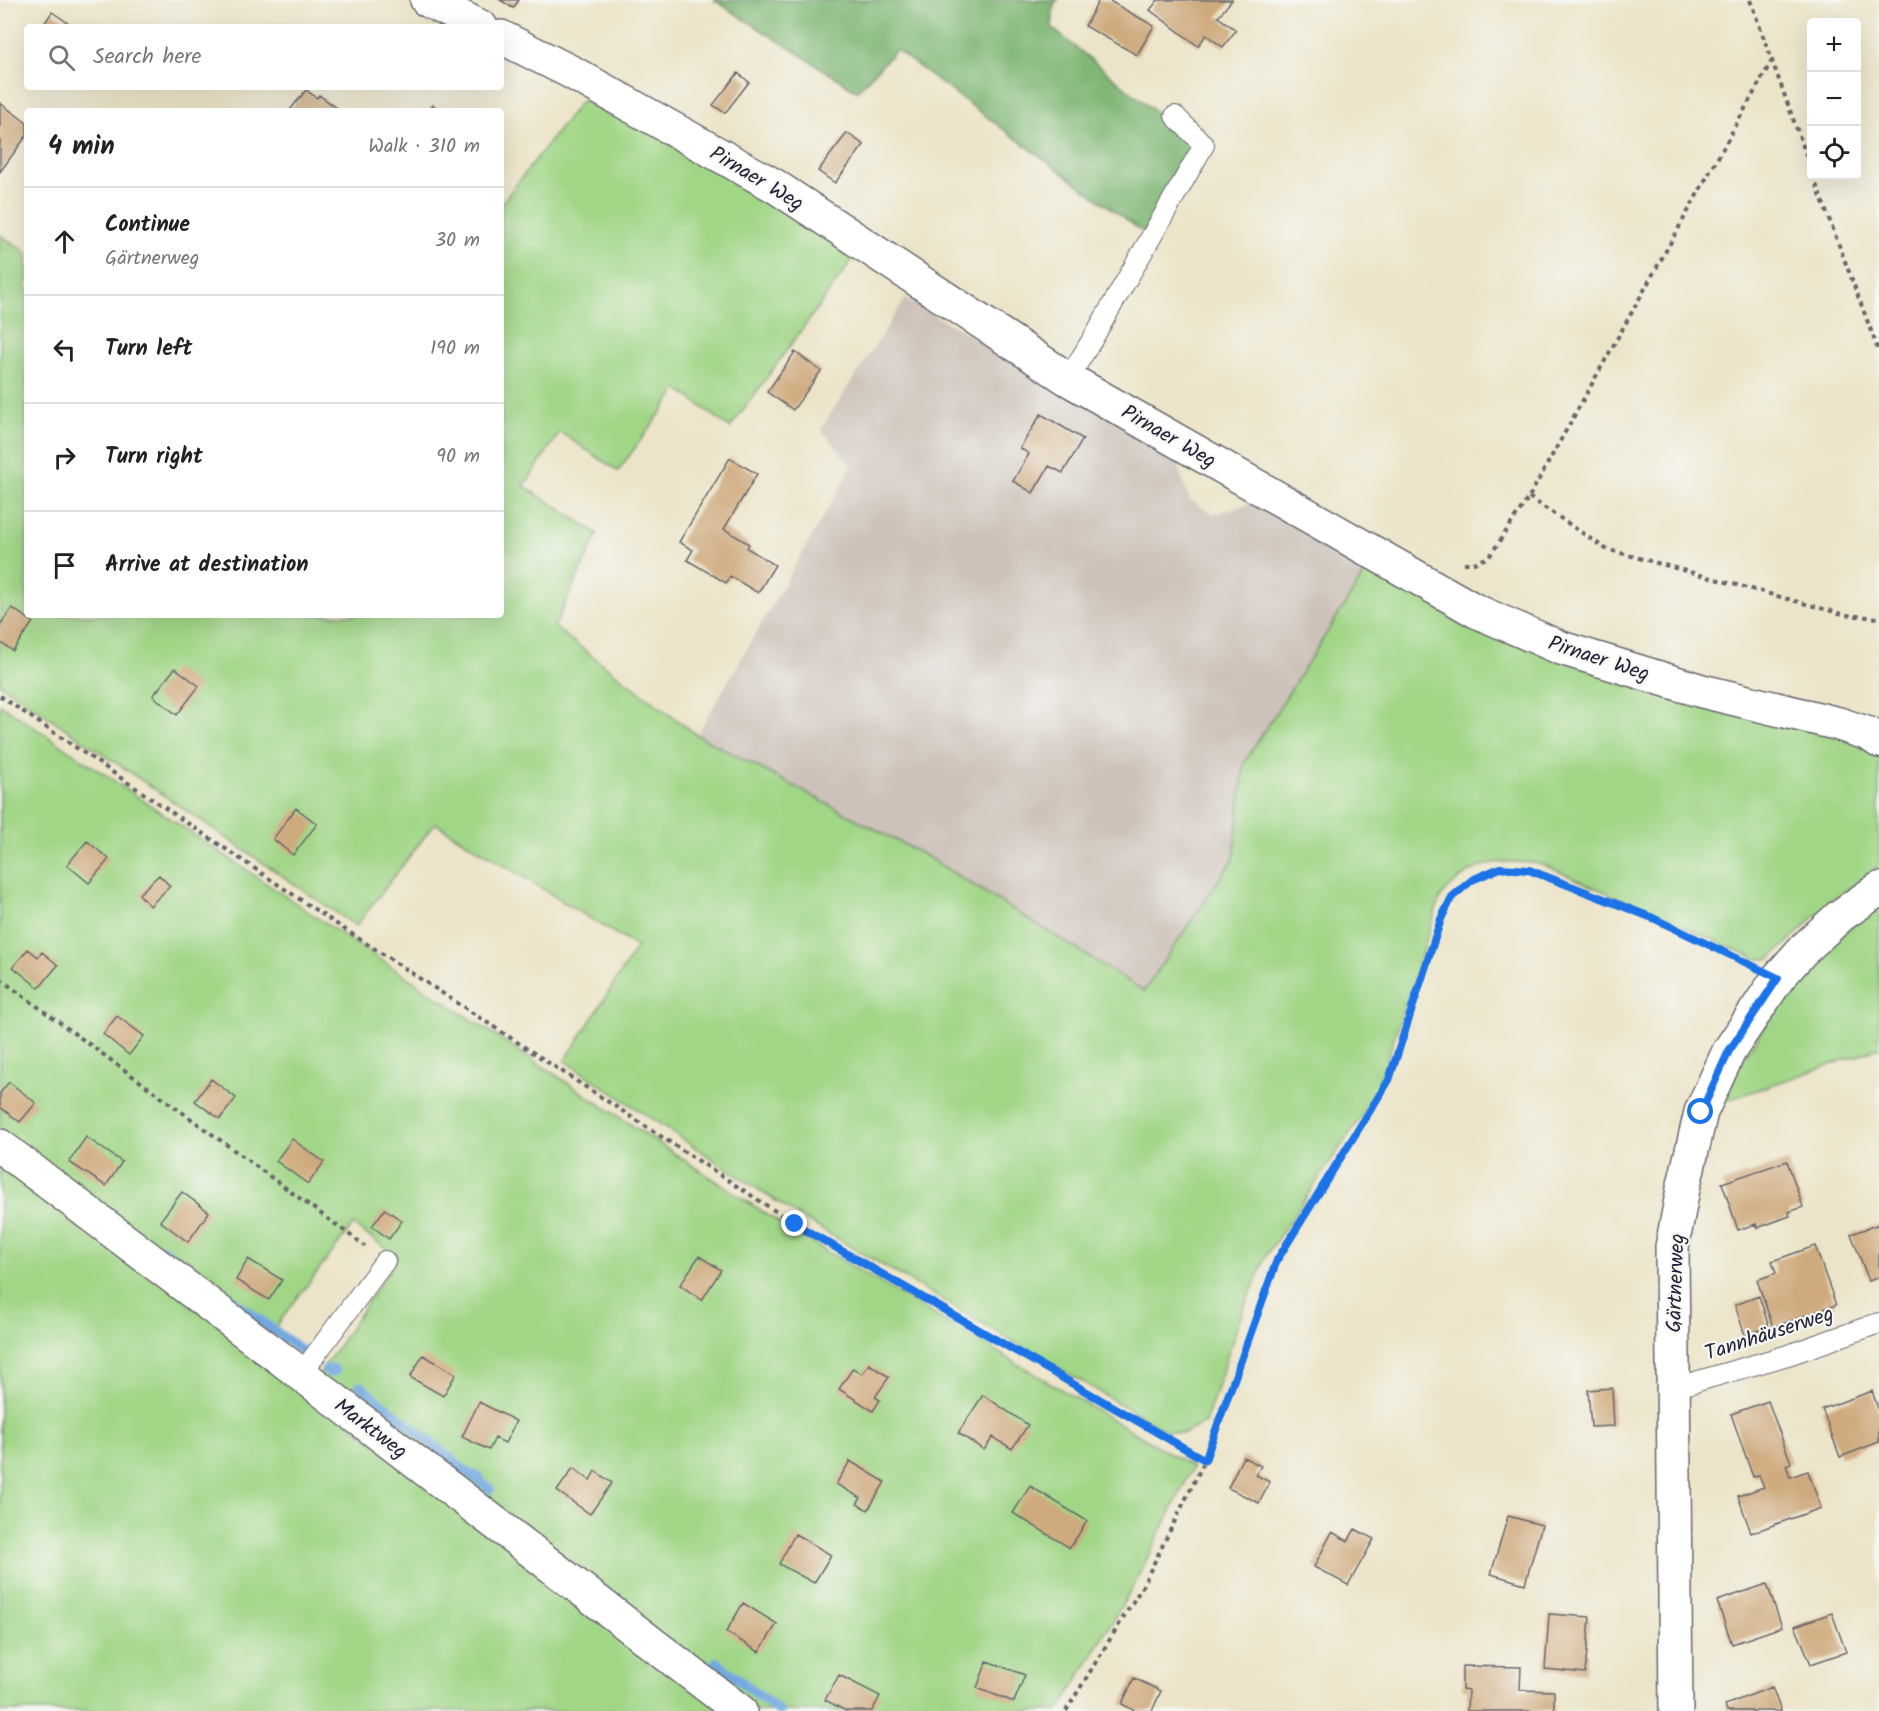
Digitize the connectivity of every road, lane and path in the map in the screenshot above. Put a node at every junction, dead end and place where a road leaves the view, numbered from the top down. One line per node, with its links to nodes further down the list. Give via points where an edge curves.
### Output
1 (427, 0): 3 (street)
2 (1750, 0): 5 (path)
3 (475, 24)
4 (504, 38): 10 (street, Pirnaer Weg, via 775,186)
5 (1771, 62): 7 (path); 11 (path)
6 (1175, 116): 10 (lane, via 1204,146)
7 (1807, 159)
8 (1815, 180): 9 (path)
9 (1879, 352)
10 (1068, 379): 15 (street, Pirnaer Weg, via 1476,611 1561,648 1702,691 1839,724)
11 (1528, 497): 12 (path, via 1489,557 1474,563); 13 (path, via 1606,549 1846,615)
12 (1457, 563)
13 (1879, 618)
14 (0, 696): 24 (path, via 330,919 795,1224)
15 (1879, 741)
16 (1879, 889): 17 (street, Gärtnerweg, via 1840,916)
17 (1778, 978): 23 (street, Gärtnerweg, via 1729,1051 1701,1112 1672,1247); 24 (path, via 1653,918 1529,870 1500,868 1472,880 1452,897 1441,919 1389,1080 1277,1260)
18 (0, 979): 20 (path)
19 (0, 1146): 22 (street, Marktweg)
20 (385, 1261): 22 (lane)
21 (1879, 1323): 23 (lane, Tannhäuserweg)
22 (302, 1374): 25 (street, Marktweg)
23 (1674, 1388): 27 (street, Gärtnerweg)
24 (1205, 1460): 26 (path, via 1142,1587)
25 (740, 1711)
26 (1066, 1711)
27 (1676, 1711)

